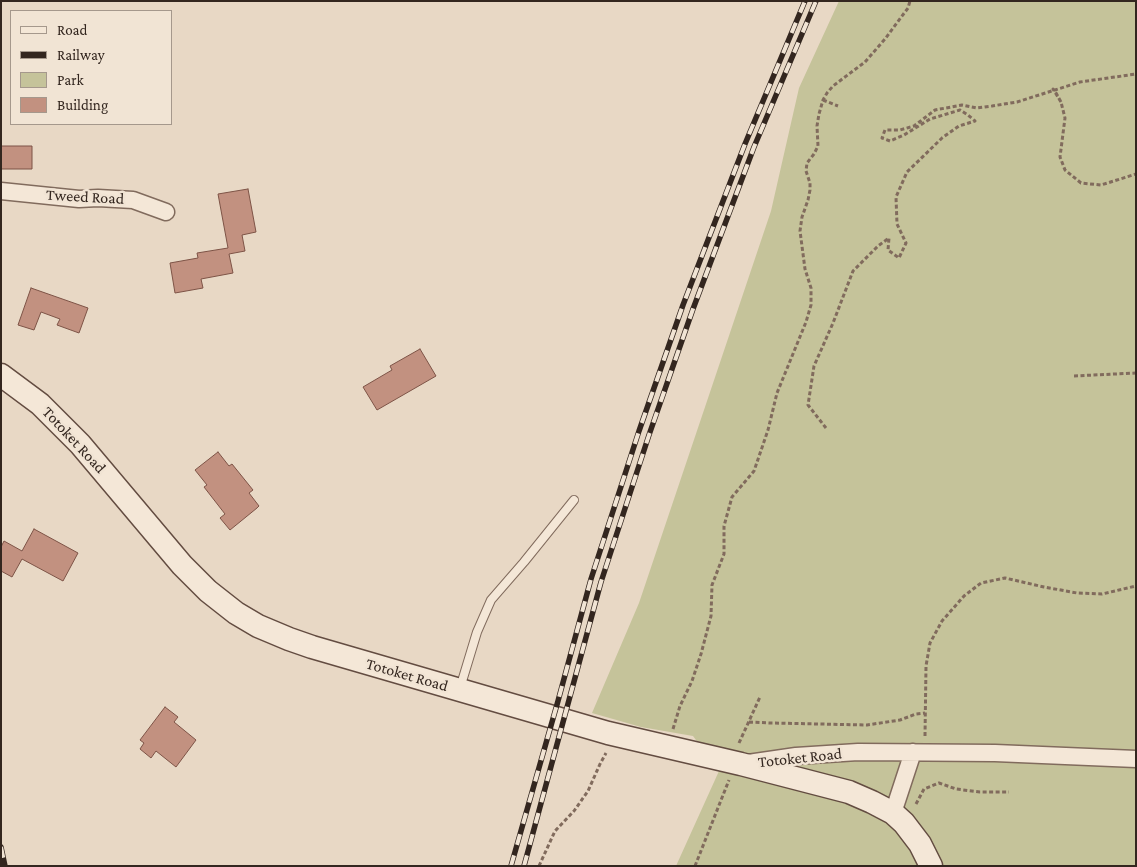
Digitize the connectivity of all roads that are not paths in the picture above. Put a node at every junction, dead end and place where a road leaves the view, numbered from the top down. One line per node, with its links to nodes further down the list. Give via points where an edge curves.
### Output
1 (1, 191): 2 (street, Tweed Road, via 79,200 133,200)
2 (166, 212)
3 (1, 375): 5 (main road, Totoket Road, via 40,404 80,444 182,565 236,613 289,639)
4 (574, 500): 5 (lane, via 491,600)
5 (459, 690): 8 (main road, Totoket Road, via 617,735)
6 (919, 747): 7 (street, Totoket Road); 8 (street, Totoket Road, via 796,756); 9 (street)
7 (1136, 759)
8 (741, 764): 9 (main road, via 849,792)
9 (900, 820): 10 (main road, via 920,844)
10 (931, 866)

